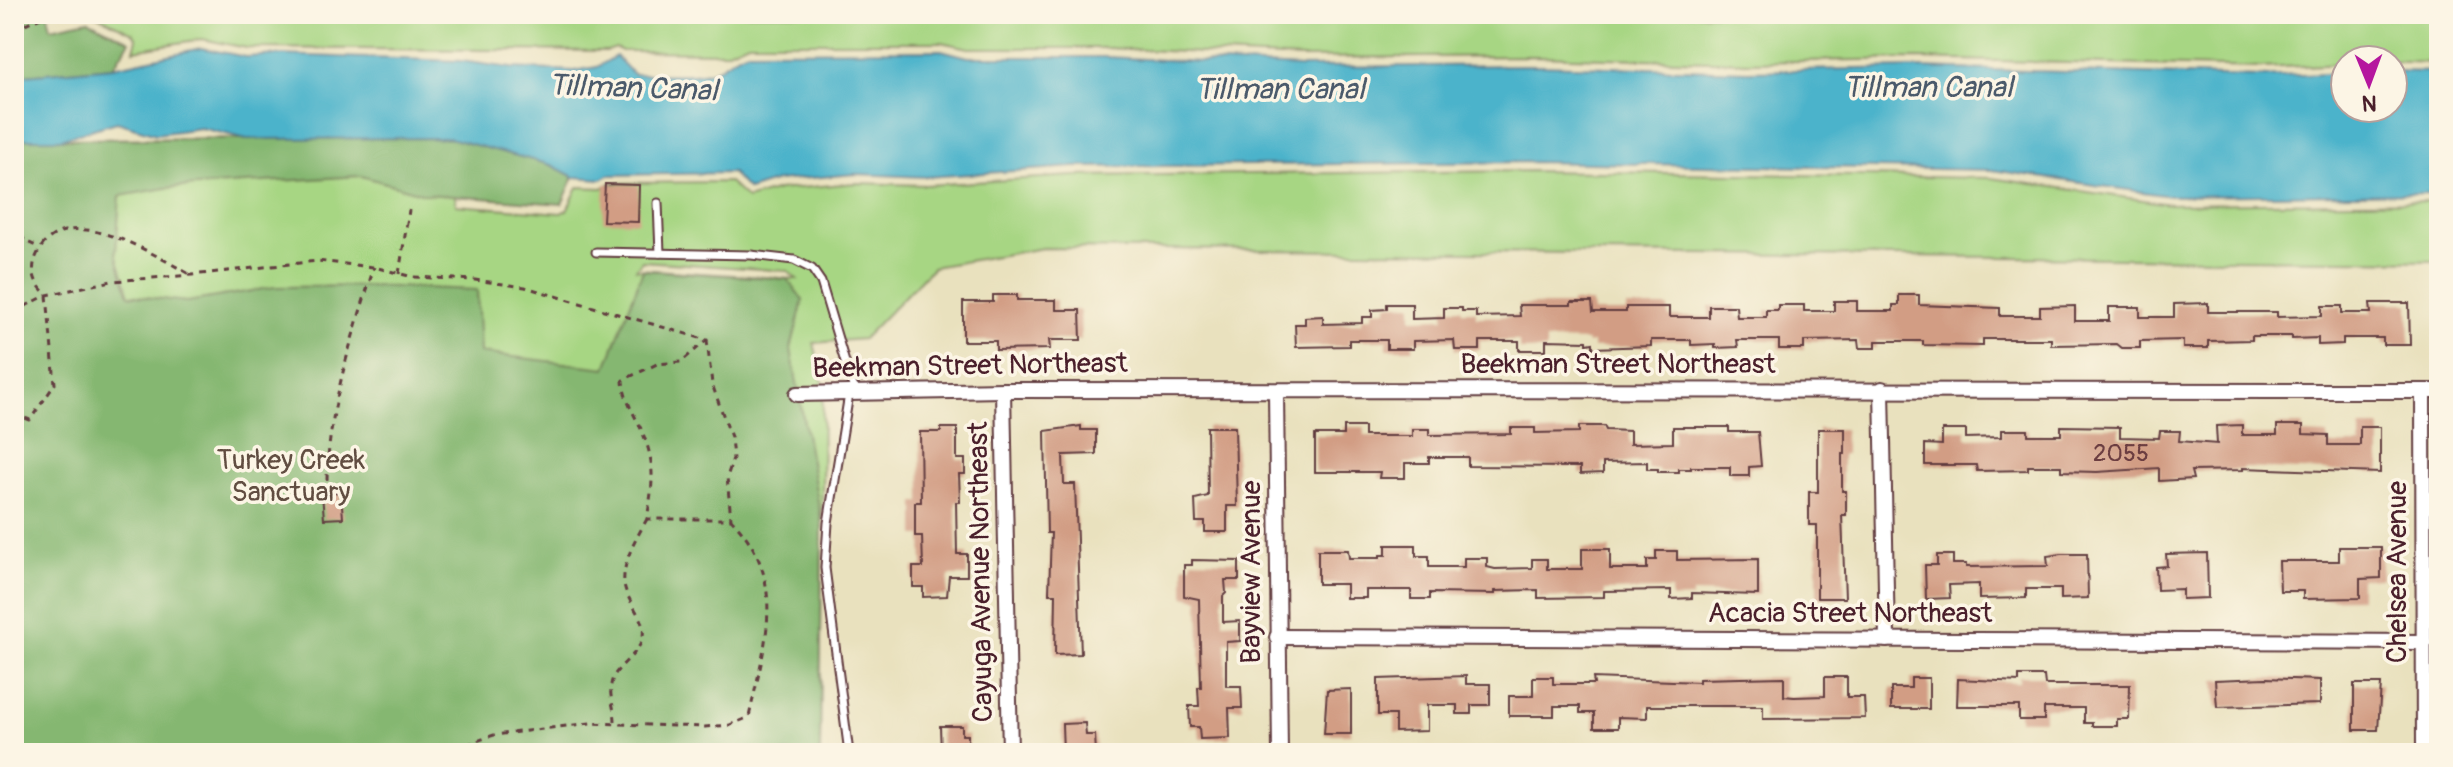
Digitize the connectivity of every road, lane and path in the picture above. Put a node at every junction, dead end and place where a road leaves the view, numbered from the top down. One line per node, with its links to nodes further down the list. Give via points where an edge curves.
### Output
1 (47, 14): 2 (path)
2 (14, 29)
3 (658, 203): 8 (lane)
4 (409, 210): 10 (path)
5 (14, 225): 6 (path, via 25,241)
6 (40, 248): 11 (path, via 57,231 78,228 108,234); 12 (path, via 32,267 38,287)
7 (596, 252): 8 (lane)
8 (660, 253): 21 (lane, via 751,255 794,260 812,269 821,282)
9 (374, 267): 10 (path); 11 (path, via 317,261); 23 (path, via 348,350)
10 (399, 274): 14 (path, via 525,287)
11 (192, 275): 12 (path, via 112,281)
12 (47, 295): 13 (path); 22 (path, via 55,384 30,420)
13 (14, 312)
14 (707, 340): 24 (path, via 681,362 657,364 623,380 623,395 645,438 654,477); 25 (path, via 712,384 731,437)
15 (1882, 389): 17 (street, Beekman Street Northeast); 19 (street, Beekman Street Northeast); 27 (street)
16 (1003, 390): 17 (street, Beekman Street Northeast); 21 (street, Beekman Street Northeast); 32 (street, Cayuga Avenue Northeast)
17 (1276, 391): 26 (street, Bayview Avenue)
18 (2439, 391): 19 (street, Beekman Street Northeast)
19 (2423, 392): 28 (street, Chelsea Avenue)
20 (797, 394): 21 (street, Beekman Street Northeast)
21 (853, 394): 31 (lane, via 828,523 825,568)
22 (14, 414)
23 (327, 480)
24 (647, 519): 25 (path); 29 (path, via 624,580 642,622 643,638 613,676)
25 (731, 519): 29 (path, via 755,551 767,592 768,634 749,717 705,727)
26 (1277, 637): 27 (street, Acacia Street Northeast); 33 (street, Bayview Avenue)
27 (1887, 640): 28 (street, Acacia Street Northeast)
28 (2424, 642): 34 (street, Chelsea Avenue)
29 (616, 723): 30 (path, via 494,735)
30 (443, 753)
31 (849, 753)
32 (1010, 753)
33 (1280, 753)
34 (2424, 753)

